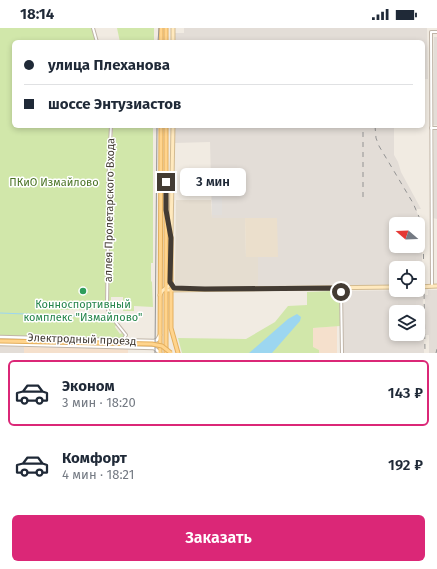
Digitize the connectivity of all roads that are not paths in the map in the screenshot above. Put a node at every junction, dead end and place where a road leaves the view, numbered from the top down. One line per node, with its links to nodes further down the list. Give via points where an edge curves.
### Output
1 (93, 28): 6 (street)
2 (161, 28): 7 (main road)
3 (166, 28): 8 (main road)
4 (173, 28): 9 (main road)
5 (437, 32): 14 (street, via 431,32)
6 (96, 40)
7 (161, 40)
8 (166, 40)
9 (173, 40)
10 (111, 128): 33 (street, аллея Пролетарского Входа, via 107,307 110,315 126,335)
11 (161, 128): 27 (main road)
12 (166, 128): 16 (main road)
13 (173, 128): 17 (main road)
14 (431, 128): 15 (street); 20 (street)
15 (437, 128)
16 (166, 210): 17 (main road); 26 (main road)
17 (171, 238): 18 (main road)
18 (170, 283): 24 (main road); 25 (main road); 26 (main road)
19 (425, 286): 20 (main road)
20 (432, 286): 21 (main road)
21 (437, 286)
22 (389, 287): 23 (main road)
23 (341, 288): 25 (main road); 41 (street)
24 (170, 289): 25 (main road); 26 (main road); 28 (main road)
25 (176, 289): 28 (main road)
26 (166, 290): 27 (main road); 37 (main road)
27 (160, 295): 29 (main road)
28 (170, 298): 40 (main road, via 171,328)
29 (160, 334): 33 (street, Электродный проезд, via 154,341); 38 (main road)
30 (0, 337): 31 (street, Электродный проезд)
31 (44, 338): 32 (street, Электродный проезд); 35 (street, via 48,340)
32 (85, 339): 33 (street, Электродный проезд); 36 (street, via 82,342)
33 (122, 340)
34 (0, 342): 35 (street, Электродный проезд); 39 (main road, bridge, via 157,344)
35 (45, 344): 36 (street, Электродный проезд)
36 (85, 346): 38 (street, Электродный проезд, via 154,348)
37 (166, 352)
38 (160, 353)
39 (171, 353)
40 (178, 353)
41 (342, 353)

